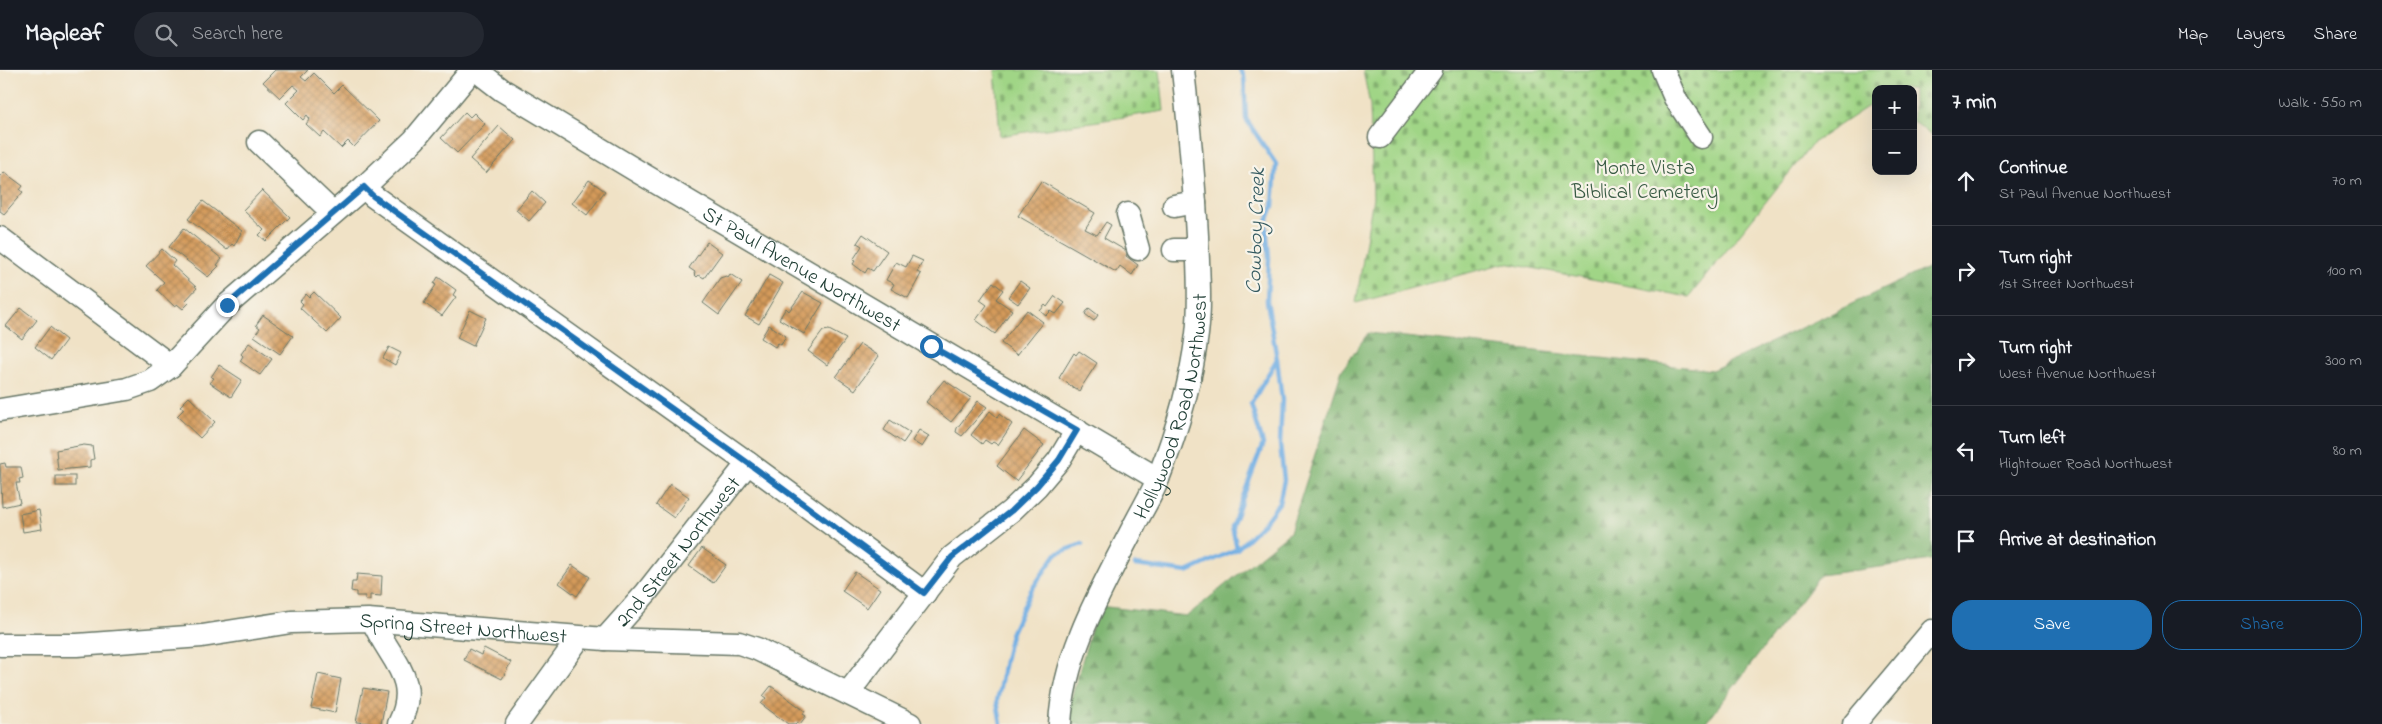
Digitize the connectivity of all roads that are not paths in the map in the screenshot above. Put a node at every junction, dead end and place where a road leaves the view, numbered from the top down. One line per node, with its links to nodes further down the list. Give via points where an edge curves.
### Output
1 (474, 70): 8 (street, via 414,140); 17 (street, St Paul Avenue Northwest, via 642,174)
2 (1183, 70): 14 (street, Hollywood Road Northwest, via 1184,204)
3 (1431, 70): 5 (street)
4 (1663, 70): 6 (street, via 1676,98)
5 (1380, 137)
6 (1702, 137)
7 (259, 142): 9 (street)
8 (364, 187): 9 (street); 18 (street)
9 (333, 214): 15 (street, via 227,305)
10 (1128, 214): 12 (street)
11 (0, 238): 15 (street)
12 (1138, 249)
13 (1174, 250): 14 (street)
14 (1197, 250): 19 (street, Hollywood Road Northwest, via 1200,295 1197,334 1175,434)
15 (171, 366): 16 (street, via 150,381 127,389)
16 (0, 410)
17 (1077, 430): 19 (street, St Paul Avenue Northwest); 20 (street, via 1059,460 1037,486 1011,511 952,557)
18 (748, 463): 20 (street); 24 (street, 2nd Street Northwest, via 646,593)
19 (1158, 479): 30 (street, Hollywood Road Northwest, via 1078,642 1067,680)
20 (924, 593): 26 (street)
21 (373, 620): 23 (street, Spring Street Northwest); 25 (street, Spring Street Northwest, via 291,622 202,636 77,645); 27 (street, via 379,635 396,658 408,691 405,710)
22 (1932, 630): 31 (street)
23 (579, 638): 24 (street, Spring Street Northwest); 28 (street)
24 (604, 640): 26 (street, Spring Street Northwest, via 739,643 757,648)
25 (0, 644)
26 (848, 693): 29 (street, Spring Street Northwest)
27 (398, 724)
28 (517, 724)
29 (910, 724)
30 (1060, 724)
31 (1854, 724)

